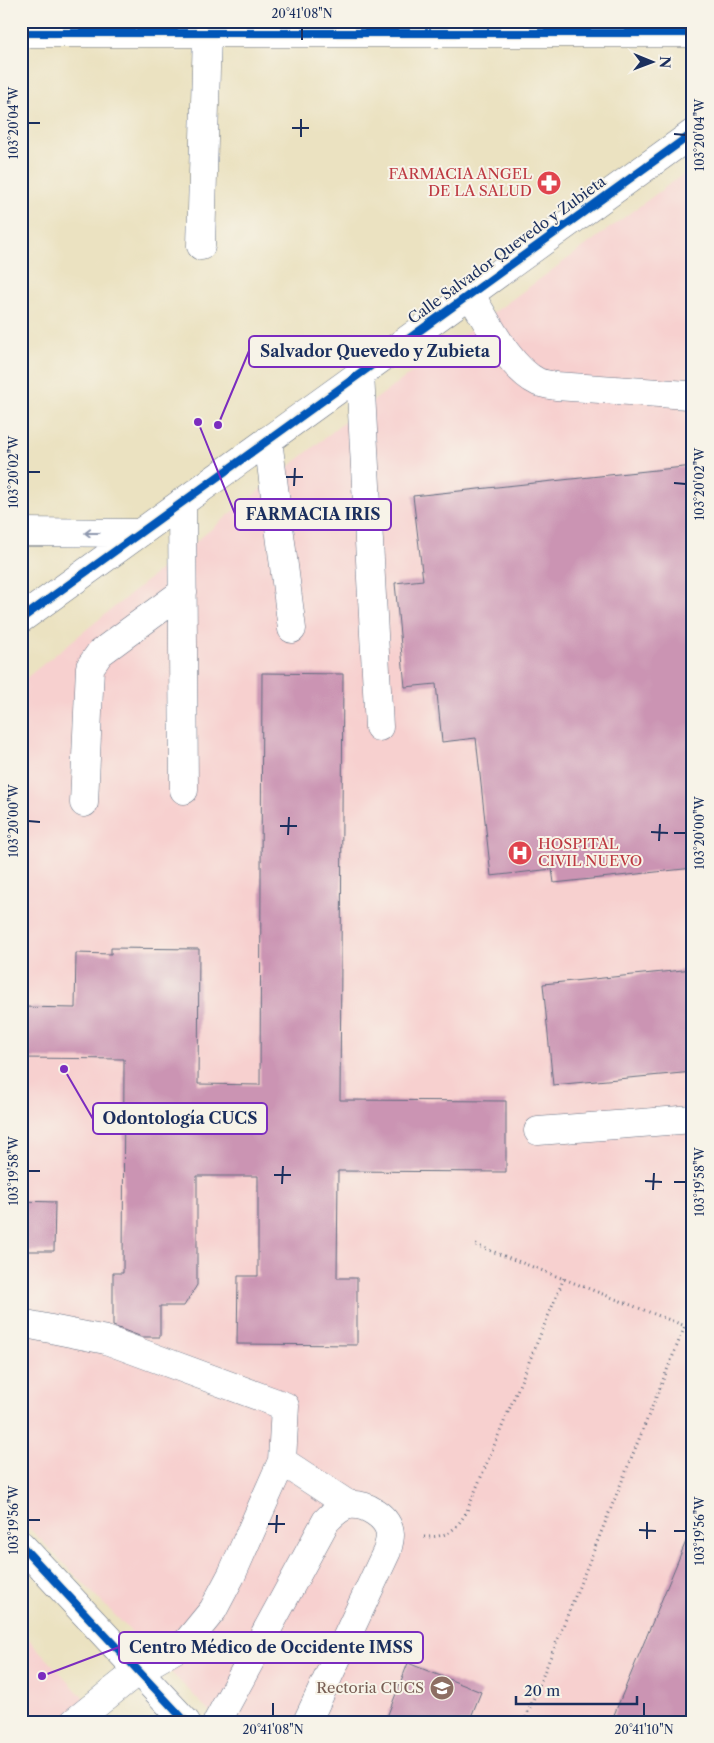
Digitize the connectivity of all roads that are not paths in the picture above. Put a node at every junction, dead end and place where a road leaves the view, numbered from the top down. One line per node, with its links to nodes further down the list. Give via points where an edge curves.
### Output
1 (21, 33): 2 (street)
2 (207, 33): 3 (street); 5 (street)
3 (693, 33)
4 (693, 133): 6 (street, Calle Salvador Quevedo y Zubieta)
5 (202, 246)
6 (470, 294): 7 (street, Calle Salvador Quevedo y Zubieta); 8 (street, via 511,360 538,382)
7 (360, 374): 9 (street, Calle Salvador Quevedo y Zubieta); 16 (street)
8 (688, 395)
9 (268, 440): 10 (street, Calle Salvador Quevedo y Zubieta); 15 (street)
10 (182, 502): 12 (street, Calle Salvador Quevedo y Zubieta); 13 (street)
11 (21, 532): 12 (street, one-way to 11)
12 (140, 532): 14 (street, Calle Salvador Quevedo y Zubieta)
13 (183, 592): 17 (street); 18 (street, via 100,652 90,667)
14 (21, 619)
15 (292, 629)
16 (379, 726)
17 (184, 790)
18 (84, 803)
19 (693, 1119): 20 (street)
20 (538, 1131)
21 (21, 1323): 22 (street, via 106,1340 285,1406)
22 (282, 1461): 23 (street); 25 (street, via 213,1610 186,1643)
23 (349, 1505): 28 (street, via 336,1510 326,1521); 29 (street, via 371,1510 384,1520 390,1535 387,1551)
24 (21, 1545): 25 (street)
25 (138, 1670): 26 (street); 27 (street)
26 (74, 1722)
27 (186, 1722)
28 (216, 1722)
29 (307, 1722)

